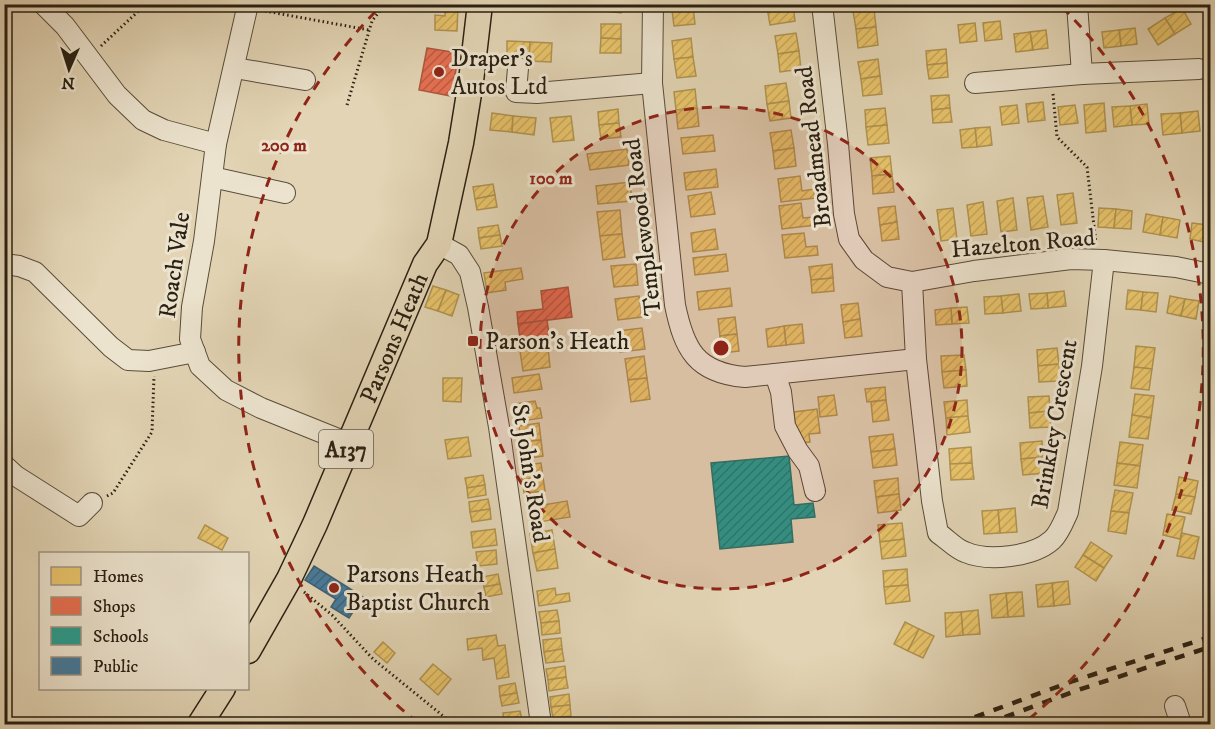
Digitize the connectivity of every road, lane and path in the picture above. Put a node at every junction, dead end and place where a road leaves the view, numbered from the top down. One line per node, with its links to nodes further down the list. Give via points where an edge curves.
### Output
1 (44, 4): 10 (street)
2 (146, 4): 10 (path)
3 (385, 4): 9 (path)
4 (480, 4): 23 (main road, Parsons Heath / A137, via 463,132)
5 (653, 4): 17 (street, Templewood Road)
6 (822, 4): 27 (street, Broadmead Road, via 849,239 864,260 886,278)
7 (1077, 4): 14 (street)
8 (248, 6): 9 (path); 11 (street, Roach Vale)
9 (369, 30): 19 (path)
10 (89, 57): 20 (street, via 117,95 143,120)
11 (235, 68): 16 (street); 20 (street, Roach Vale)
12 (518, 68): 17 (street, via 516,92)
13 (1199, 69): 14 (street)
14 (1082, 74): 15 (street)
15 (1052, 77): 18 (street); 24 (path, via 1057,137 1087,167)
16 (305, 80)
17 (652, 83): 31 (street, Templewood Road, via 680,328 689,349 705,366 723,375)
18 (975, 83)
19 (348, 105)
20 (216, 144): 21 (street, Roach Vale)
21 (212, 177): 22 (street); 28 (street, Roach Vale, via 192,307 190,339)
22 (285, 193)
23 (438, 244): 32 (main road, Parsons Heath / A137, via 425,264); 41 (street, St John's Road, via 459,255 470,272 478,307)
24 (1100, 260): 26 (street, Hazelton Road); 27 (street, Hazelton Road, via 1071,259); 29 (street, Brinkley Crescent, via 1092,366 1068,512 1052,540 1028,553 997,558 965,553 938,533)
25 (4, 264): 30 (street, via 35,272 128,360)
26 (1210, 274)
27 (912, 282): 29 (street, Brinkley Crescent)
28 (195, 352): 30 (street); 32 (street, Roach Vale, via 200,366 226,390)
29 (916, 358): 31 (street, Templewood Road)
30 (154, 360): 35 (path, via 152,432 113,493)
31 (775, 374): 34 (street, via 785,426 809,466)
32 (348, 443): 36 (main road, Parsons Heath / A137)
33 (4, 465): 35 (street, via 80,516)
34 (815, 491)
35 (92, 503)
36 (289, 579): 37 (main road, Parsons Heath / A137); 40 (path, via 332,615 373,660)
37 (249, 649)
38 (222, 690): 39 (main road)
39 (200, 724)
40 (453, 724)
41 (541, 724)

